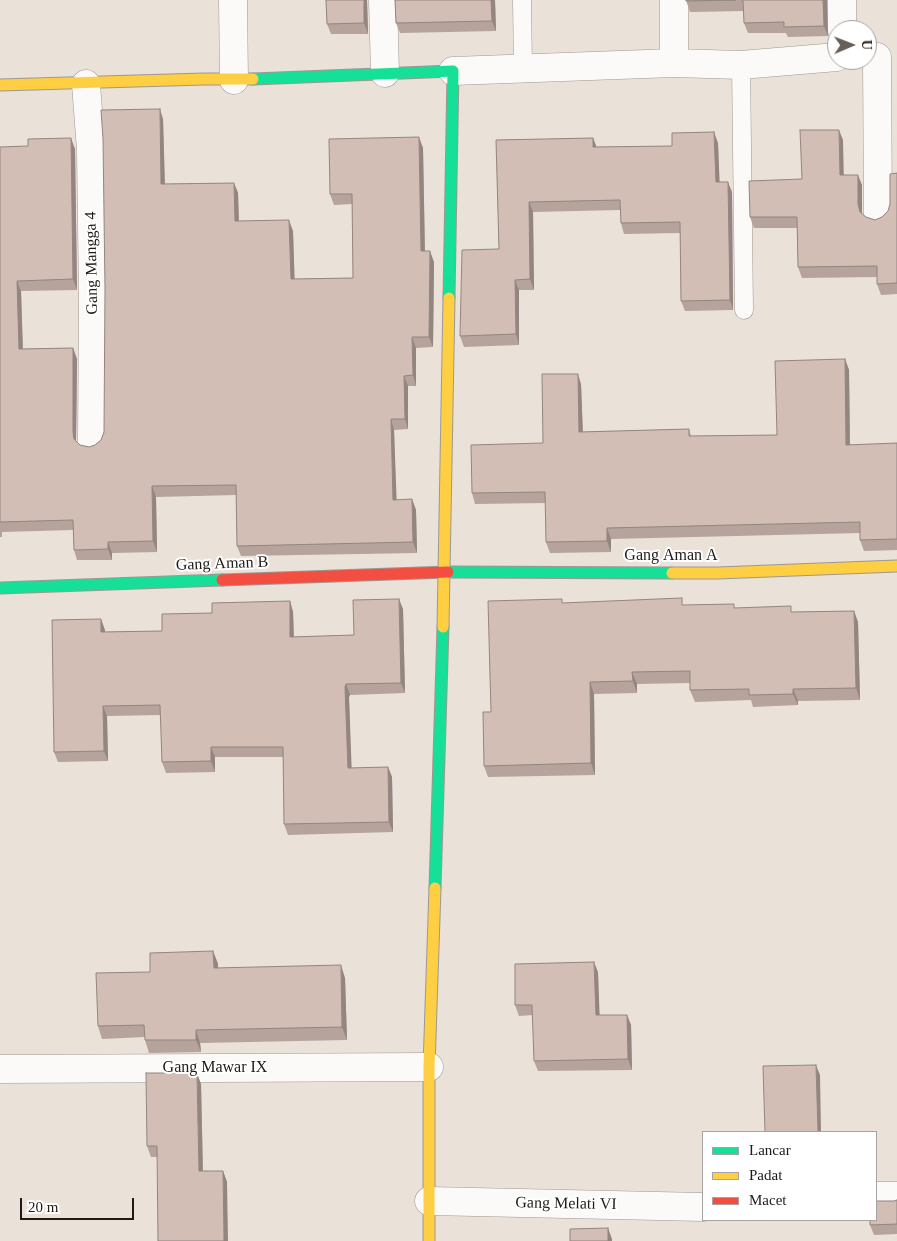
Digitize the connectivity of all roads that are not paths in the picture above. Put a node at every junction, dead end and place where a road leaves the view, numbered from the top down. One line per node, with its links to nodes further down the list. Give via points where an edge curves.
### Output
1 (233, 0): 14 (street)
2 (383, 0): 13 (street)
3 (522, 0): 11 (lane)
4 (674, 0): 9 (street)
5 (842, 0): 6 (street)
6 (842, 20)
7 (880, 57): 17 (street)
8 (827, 59): 10 (street)
9 (674, 63): 10 (street); 11 (street)
10 (741, 65): 18 (lane)
11 (524, 68): 12 (street)
12 (453, 71): 13 (street); 21 (street)
13 (385, 73): 14 (street)
14 (234, 80): 15 (street)
15 (86, 84): 16 (street); 19 (street, Gang Mangga 4, via 92,200)
16 (0, 85)
17 (878, 215)
18 (744, 310)
19 (92, 442)
20 (897, 566): 21 (street, Gang Aman A, via 718,573)
21 (445, 572): 22 (street, Gang Aman B); 23 (street)
22 (0, 588)
23 (429, 1067): 24 (street, Gang Mawar IX); 27 (street)
24 (0, 1069)
25 (877, 1196): 26 (street)
26 (897, 1196)
27 (429, 1202): 28 (street, Gang Melati VI); 29 (street)
28 (702, 1207)
29 (429, 1241)

